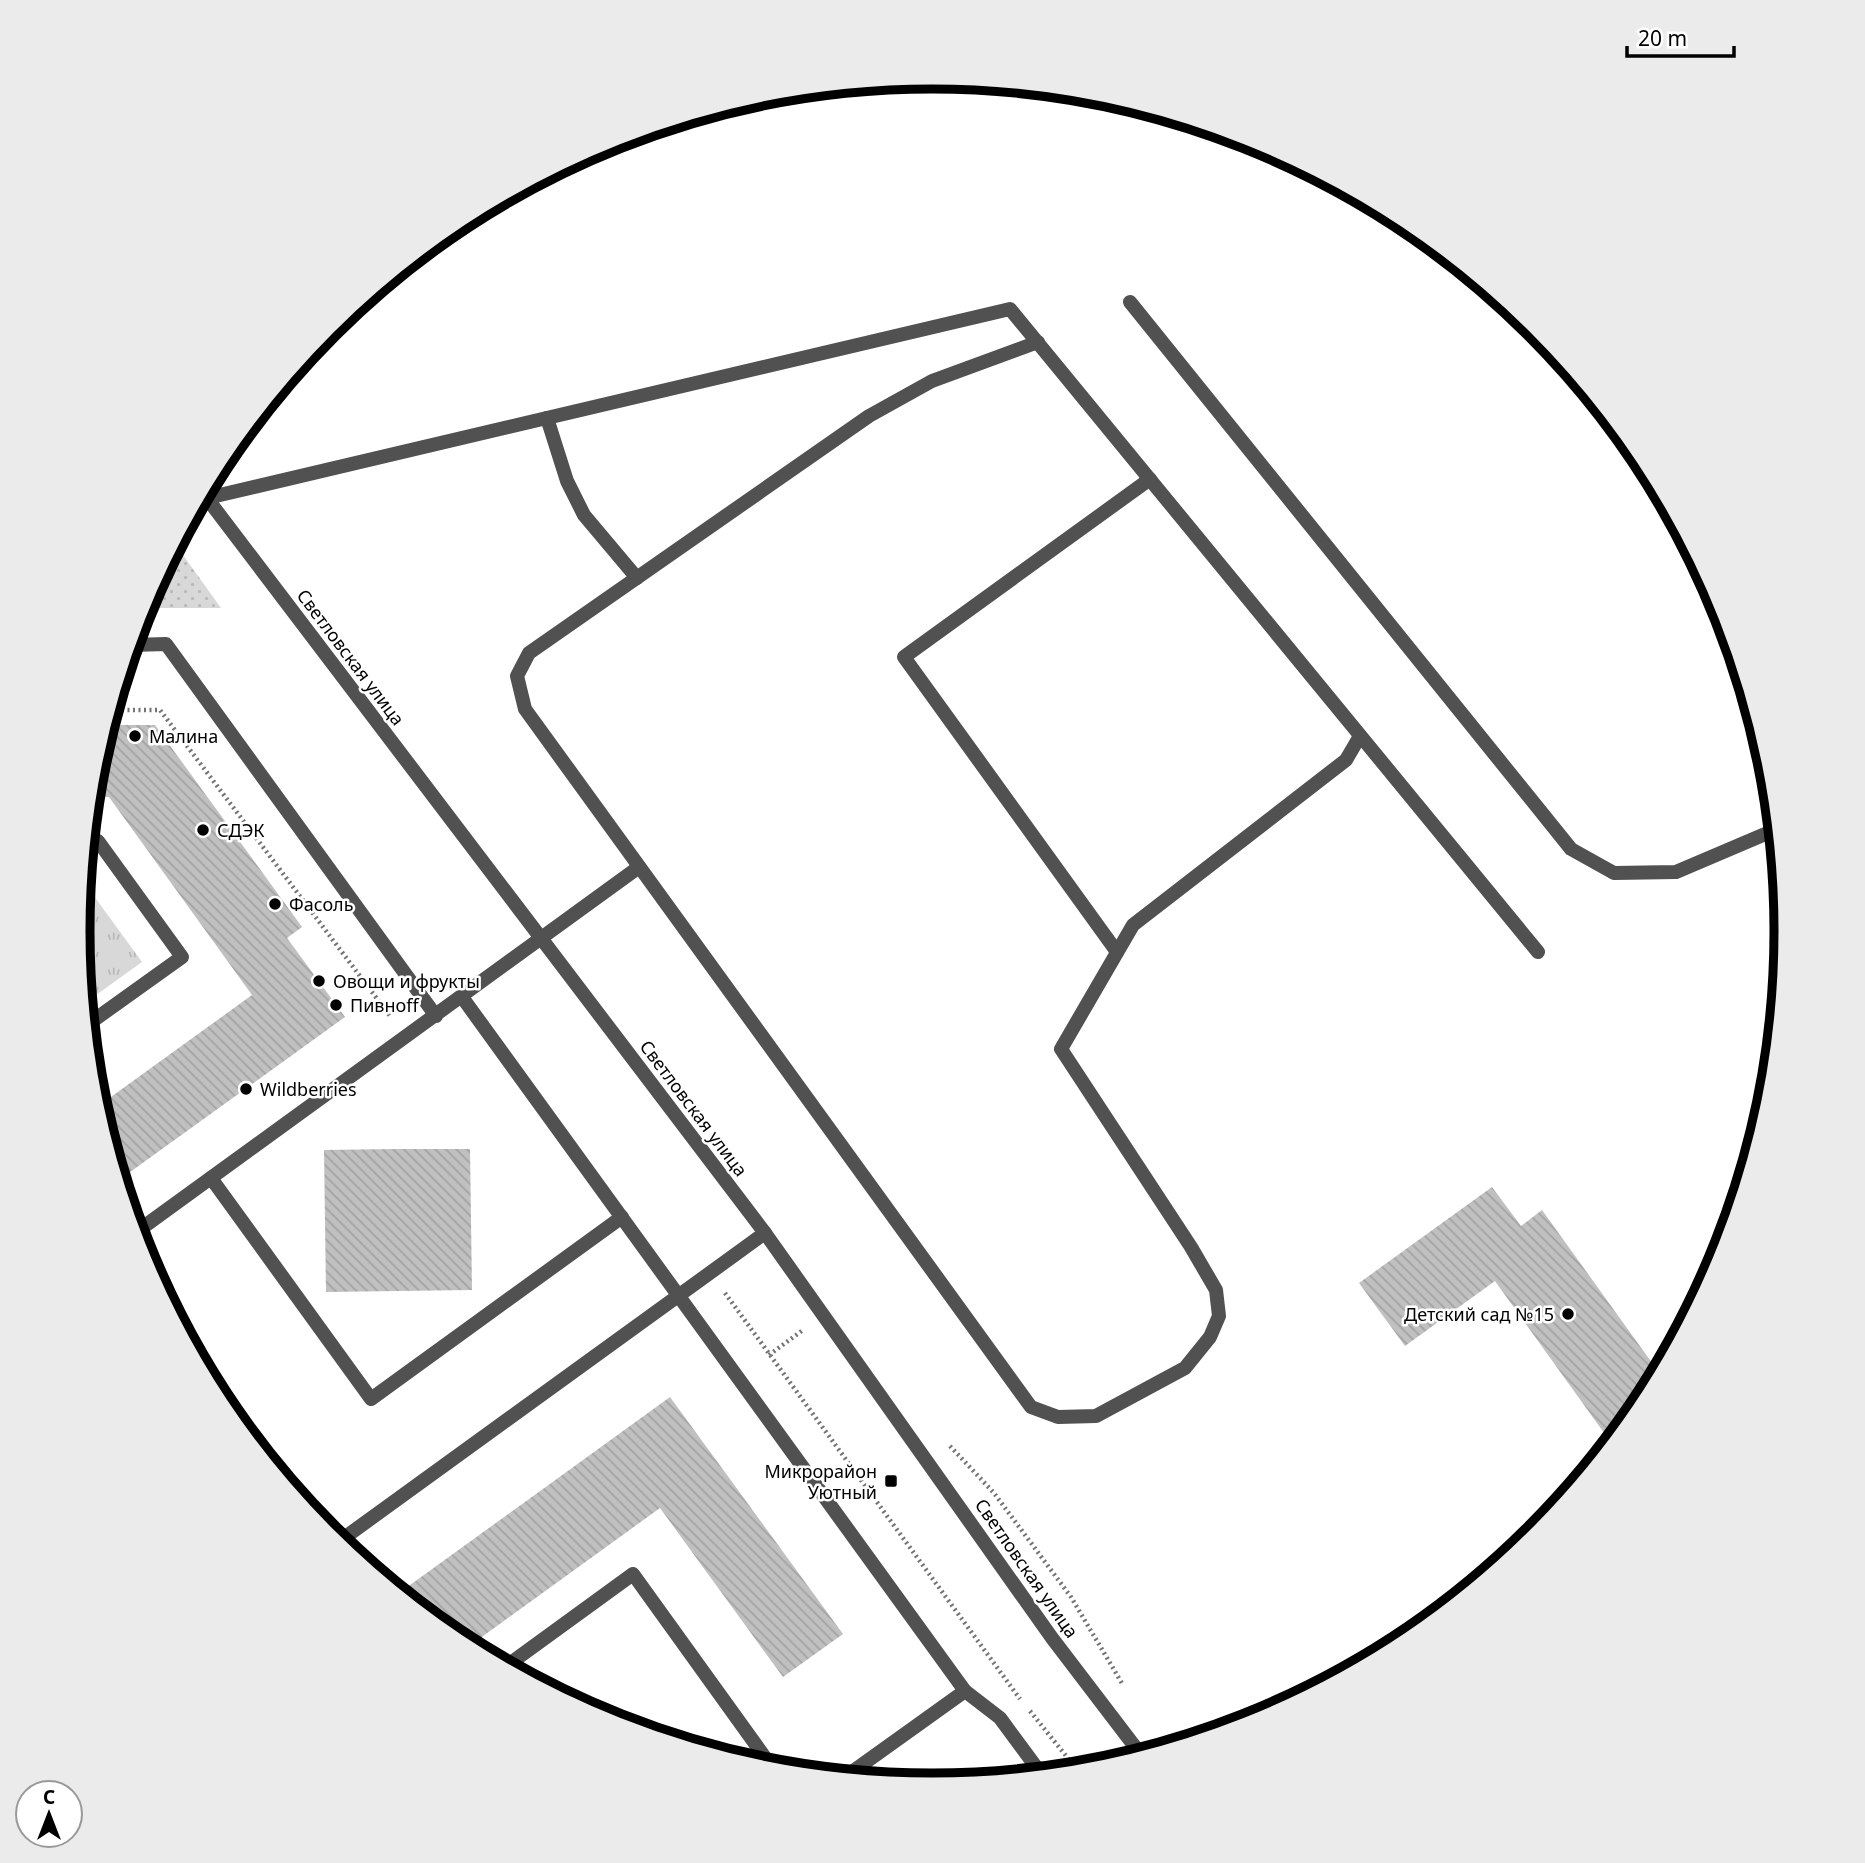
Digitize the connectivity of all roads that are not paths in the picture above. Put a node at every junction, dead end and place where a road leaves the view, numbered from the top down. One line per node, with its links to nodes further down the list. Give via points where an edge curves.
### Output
1 (1130, 302): 10 (street, via 1571,849 1614,873 1676,872)
2 (1038, 342): 3 (street, via 1010,309); 4 (street); 7 (street, via 932,381 869,416)
3 (547, 418): 5 (street); 7 (street, via 567,481 584,515)
4 (1150, 479): 9 (street); 14 (street, via 904,657)
5 (213, 494)
6 (209, 501): 13 (street, Светловская улица)
7 (637, 578): 12 (street, via 529,653 517,676 525,709)
8 (141, 645): 17 (street, via 166,644)
9 (1360, 736): 14 (street, via 1346,760 1133,925); 15 (street)
10 (1769, 832)
11 (95, 841): 18 (street, via 182,957)
12 (639, 867): 13 (street); 14 (street, via 1031,1407 1058,1417 1096,1416 1185,1368 1219,1316 1210,1279 1061,1049)
13 (542, 939): 16 (street); 22 (street, Светловская улица)
14 (1117, 952)
15 (1538, 952)
16 (462, 997): 17 (street); 20 (street)
17 (436, 1016): 19 (street)
18 (95, 1019)
19 (211, 1178): 20 (street, via 371,1399); 21 (street)
20 (622, 1217): 23 (street)
21 (144, 1227)
22 (765, 1233): 23 (street); 27 (street, Светловская улица, via 1052,1638)
23 (678, 1296): 24 (street); 26 (street)
24 (347, 1536)
25 (512, 1662): 28 (street, via 633,1574)
26 (965, 1690): 29 (street, via 1000,1718); 30 (street)
27 (1136, 1748)
28 (765, 1757)
29 (1036, 1768)
30 (855, 1770)

